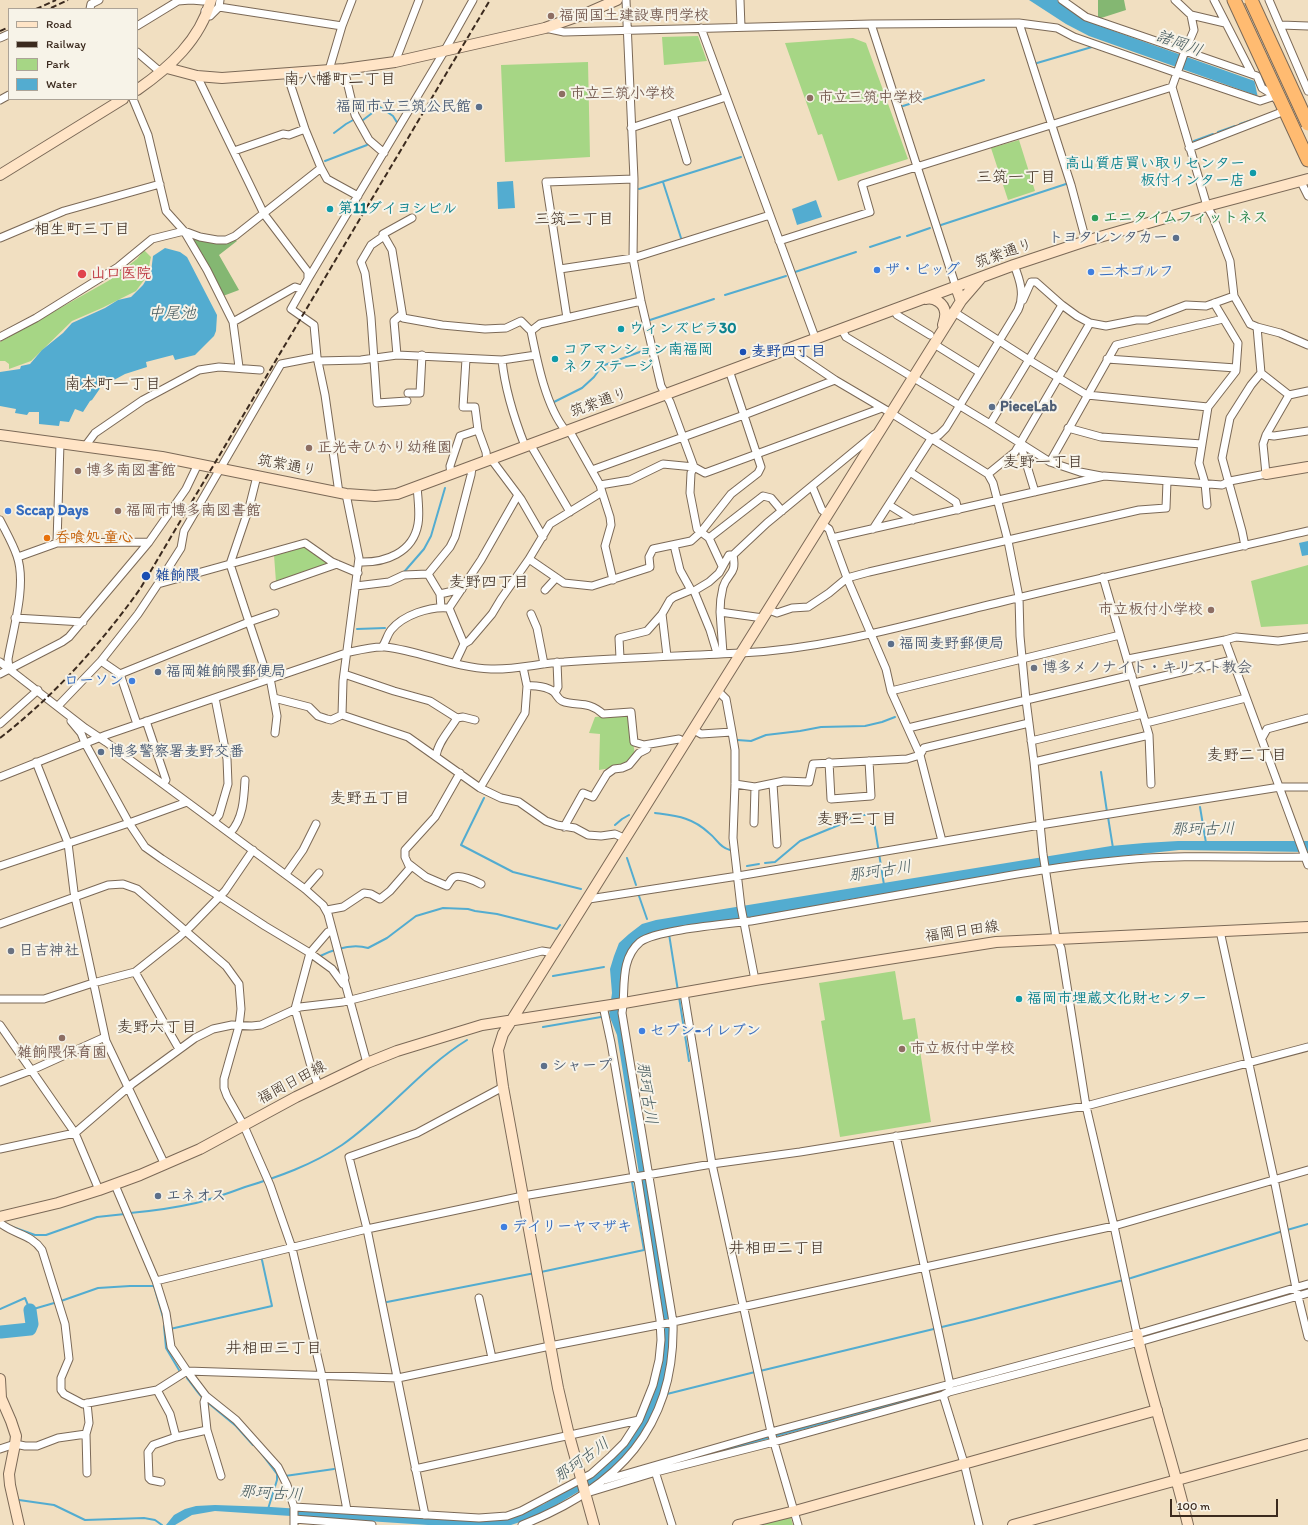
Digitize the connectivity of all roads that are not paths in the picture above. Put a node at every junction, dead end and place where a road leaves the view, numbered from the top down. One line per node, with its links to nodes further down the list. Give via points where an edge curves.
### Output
1 (99, 0): 18 (street, via 91,4)
2 (206, 0): 20 (street); 25 (street, via 178,1)
3 (352, 0): 27 (street)
4 (419, 0): 36 (street)
5 (473, 0): 33 (street)
6 (617, 0): 30 (street)
7 (626, 0): 32 (street)
8 (740, 0): 29 (street)
9 (1062, 0): 19 (street)
10 (1074, 0): 19 (street)
11 (1175, 0): 21 (street)
12 (1214, 0): 23 (street)
13 (1234, 0): 51 (highway)
14 (1238, 0): 59 (highway)
15 (1251, 0): 54 (highway, bridge)
16 (1269, 0): 26 (street)
17 (220, 4): 20 (street, via 210,16); 27 (street)
18 (90, 8)
19 (1074, 10): 34 (street, via 1086,18)
20 (206, 15): 37 (street, via 190,44)
21 (1191, 15): 23 (street); 34 (street, via 1194,30)
22 (1019, 23): 24 (street); 40 (street, via 1057,28 1074,37); 53 (street)
23 (1225, 23): 42 (street)
24 (871, 24): 29 (street); 63 (street)
25 (138, 25)
26 (1281, 25): 28 (street); 46 (street)
27 (342, 26): 39 (street)
28 (1308, 26)
29 (741, 27): 31 (street)
30 (545, 28): 32 (street, via 564,32); 33 (street)
31 (701, 28): 32 (street); 48 (street)
32 (626, 30): 55 (street)
33 (446, 50): 36 (street); 60 (street)
34 (1186, 51): 40 (street); 42 (street)
35 (138, 53): 37 (street, via 158,70)
36 (395, 62): 38 (street)
37 (167, 68): 43 (street); 45 (street)
38 (344, 69): 39 (street); 60 (street, via 356,115 369,140)
39 (329, 70): 41 (street)
40 (1177, 73): 44 (street); 47 (street, via 1260,101)
41 (287, 74): 43 (street, via 222,78); 56 (street)
42 (1252, 74): 47 (street, via 1257,76 1262,88)
43 (197, 76): 58 (street)
44 (1172, 87): 53 (street); 57 (street)
45 (138, 89)
46 (1308, 91)
47 (1275, 96): 51 (street)
48 (726, 97): 52 (street); 73 (street)
49 (121, 100): 65 (street)
50 (133, 100): 68 (street, via 148,135)
51 (1284, 112): 57 (street); 61 (highway)
52 (673, 114): 55 (street); 62 (street)
53 (1051, 124): 63 (street); 79 (street)
54 (1308, 125)
55 (631, 128): 66 (street)
56 (305, 129): 58 (street); 64 (street)
57 (1189, 148): 71 (street)
58 (234, 151): 72 (street)
59 (1308, 152)
60 (384, 153): 69 (street)
61 (1308, 160)
62 (687, 161)
63 (918, 166): 78 (street, via 862,184 870,212); 85 (street)
64 (321, 168): 69 (street, via 327,179); 72 (street)
65 (0, 175)
66 (634, 179): 80 (street); 82 (street, via 546,182)
67 (1304, 180): 70 (street); 71 (street, 筑紫通り)
68 (160, 184): 75 (street, via 166,210); 77 (street, via 64,211)
69 (358, 196): 84 (street)
70 (1308, 196)
71 (1207, 206): 79 (street, 筑紫通り); 87 (street, via 1230,261)
72 (264, 214): 75 (street, via 226,240 200,237); 84 (street, via 305,266)
73 (770, 215): 78 (street); 80 (street)
74 (412, 218): 76 (street, via 383,234)
75 (184, 231): 99 (street); 105 (street, via 152,239 118,267 36,318)
76 (384, 236): 96 (street, via 392,250); 115 (street, via 371,244 361,262 365,272)
77 (0, 238)
78 (779, 241): 106 (street)
79 (1086, 241): 81 (street, 筑紫通り)
80 (633, 258): 82 (street); 89 (street)
81 (1014, 265): 83 (street, 筑紫通り); 91 (street, via 1022,290)
82 (560, 269): 97 (street)
83 (981, 278): 85 (street, 筑紫通り); 90 (street)
84 (308, 279): 86 (street)
85 (956, 287): 88 (street, 筑紫通り); 90 (street)
86 (301, 289): 99 (street, via 295,287); 114 (street, via 291,309 314,325)
87 (1234, 296): 92 (street); 101 (street, via 1250,324)
88 (923, 300): 94 (street, 筑紫通り); 104 (street, via 930,298 941,304 945,312)
89 (641, 301): 97 (street); 131 (street, via 661,386)
90 (961, 301): 95 (street)
91 (1022, 302): 93 (street, via 1031,282 1036,282); 108 (street)
92 (1214, 304): 98 (street); 100 (street, via 1186,305 1147,320 1106,326)
93 (1062, 305): 100 (street); 119 (street)
94 (894, 310): 102 (street, 筑紫通り); 107 (street, via 896,315)
95 (954, 312): 104 (street); 108 (street)
96 (402, 314): 103 (street, via 403,318 485,329 506,328 521,321); 111 (street, via 394,321)
97 (567, 318): 103 (street, via 540,324)
98 (1223, 319): 117 (street, via 1116,345); 121 (street, via 1238,343)
99 (233, 322): 120 (street)
100 (1090, 323): 127 (street)
101 (1257, 327): 109 (street); 125 (street)
102 (842, 330): 106 (street, 筑紫通り); 126 (street, via 846,337)
103 (531, 331): 113 (street)
104 (942, 331): 107 (street)
105 (0, 337)
106 (816, 340): 110 (street, 筑紫通り)
107 (932, 340): 124 (street); 126 (street)
108 (1000, 341): 119 (street); 124 (street)
109 (1308, 345)
110 (793, 347): 123 (street, 筑紫通り); 128 (street, via 798,355)
111 (397, 355): 112 (street); 115 (street)
112 (422, 355): 116 (street); 130 (street, via 420,393)
113 (536, 355): 118 (street); 143 (street, via 550,403 560,424)
114 (318, 359): 115 (street); 160 (street, via 281,364); 176 (street)
115 (374, 359): 134 (street, via 377,403)
116 (466, 359): 118 (street); 142 (street, via 463,407 475,407)
117 (1107, 359): 121 (street); 132 (street)
118 (502, 360): 153 (street, via 504,381 511,406)
119 (1029, 360): 127 (street); 139 (street)
120 (239, 368): 122 (street); 152 (street, via 219,366 193,373 143,400 95,433)
121 (1236, 368): 136 (street, via 1236,372)
122 (260, 370)
123 (729, 370): 131 (street, 筑紫通り); 138 (street)
124 (979, 372): 135 (street)
125 (1261, 373): 133 (street); 170 (street, via 1230,418 1222,458)
126 (914, 377): 135 (street); 137 (street)
127 (1057, 377): 132 (street); 150 (street)
128 (835, 380): 137 (street); 138 (street)
129 (1308, 391): 133 (street)
130 (408, 393)
131 (666, 394): 143 (street, 筑紫通り); 147 (street)
132 (1087, 395): 136 (street); 140 (street)
133 (1290, 395): 146 (street)
134 (407, 401)
135 (959, 406): 139 (street); 148 (street, via 946,428)
136 (1208, 407): 151 (street)
137 (887, 410): 141 (street); 148 (street); 154 (street)
138 (744, 415): 147 (street); 154 (street)
139 (990, 424): 150 (street)
140 (1068, 428): 151 (street, via 1101,437); 156 (street)
141 (881, 429): 172 (street); 184 (street)
142 (478, 430): 155 (street); 166 (street, via 460,436 450,466)
143 (567, 430): 153 (street, 筑紫通り); 162 (street)
144 (1308, 431): 146 (street)
145 (0, 435): 149 (street, 筑紫通り)
146 (1266, 435): 165 (street, via 1262,444)
147 (684, 437): 159 (street); 162 (street)
148 (931, 439): 163 (street); 164 (street)
149 (60, 443): 152 (street, 筑紫通り); 196 (street)
150 (1020, 443): 156 (street); 164 (street, via 1015,452); 175 (street)
151 (1202, 444): 171 (street, via 1199,463)
152 (86, 445): 157 (street, 筑紫通り)
153 (527, 445): 155 (street, 筑紫通り); 183 (street)
154 (757, 453): 159 (street, via 705,472); 189 (street, via 760,470 731,494)
155 (489, 460): 158 (street, 筑紫通り); 177 (street)
156 (1050, 462): 168 (street, via 1080,472)
157 (198, 464): 160 (street, 筑紫通り); 195 (street, via 186,489)
158 (472, 466): 166 (street, 筑紫通り); 207 (street, via 455,537)
159 (694, 467): 174 (street, via 663,464 630,480); 189 (street, via 690,493 697,529)
160 (220, 468): 167 (street, 筑紫通り); 212 (street, via 184,531 181,548)
161 (1308, 468): 165 (street)
162 (592, 470): 174 (street)
163 (910, 472): 179 (street); 181 (street, via 956,502)
164 (988, 474): 178 (street)
165 (1266, 474): 170 (street)
166 (451, 475): 173 (street, 筑紫通り)
167 (257, 476): 176 (street, 筑紫通り); 203 (street)
168 (1104, 476): 169 (street); 175 (street)
169 (1167, 480): 171 (street); 194 (street, via 1166,508 1139,510)
170 (1229, 482): 171 (street, via 1222,485); 198 (street)
171 (1205, 483): 180 (street)
172 (812, 486): 182 (street); 184 (street, via 822,510)
173 (417, 487): 176 (street, 筑紫通り, via 386,496); 202 (street, via 419,522 412,541 402,553 389,558)
174 (601, 489): 183 (street); 211 (street, via 610,517 611,525 605,546)
175 (1035, 492): 178 (street)
176 (342, 494): 202 (street)
177 (518, 495): 191 (street); 215 (street)
178 (998, 501): 181 (street); 194 (street)
179 (889, 505): 186 (street); 188 (street)
180 (1207, 505)
181 (958, 510): 186 (street)
182 (782, 511): 192 (street, via 771,498 763,496); 199 (street)
183 (570, 512): 191 (street, via 550,524)
184 (828, 514): 187 (street)
185 (0, 520): 200 (street)
186 (913, 520): 188 (street)
187 (822, 524): 193 (street, via 829,530); 225 (street)
188 (873, 529): 193 (street)
189 (701, 532): 192 (street); 197 (street, via 691,541)
190 (1308, 532): 198 (street)
191 (543, 536): 201 (street)
192 (709, 538): 205 (street)
193 (832, 538): 210 (street)
194 (1008, 541): 210 (street); 219 (street)
195 (149, 542): 196 (street); 227 (street)
196 (57, 543): 200 (street)
197 (674, 545): 211 (street, via 653,549 650,553 650,567); 217 (street, via 680,570)
198 (1245, 546): 208 (street)
199 (733, 555): 205 (street, via 729,555); 221 (street, via 734,571 724,585)
200 (18, 557): 226 (street, via 21,591)
201 (529, 559): 209 (street); 233 (street, via 492,614)
202 (359, 562): 206 (street)
203 (230, 564): 204 (street, via 305,543); 212 (street); 228 (street)
204 (337, 564): 206 (street); 213 (street)
205 (722, 566): 217 (street, via 710,582)
206 (358, 574): 214 (street)
207 (428, 574): 214 (street); 218 (street)
208 (1103, 577): 219 (street); 230 (street)
209 (556, 578): 211 (street, via 564,583 592,586); 216 (street)
210 (847, 578): 225 (street, via 808,607); 229 (street)
211 (613, 580)
212 (158, 584): 243 (street)
213 (274, 586)
214 (356, 586): 235 (street)
215 (462, 589): 218 (street); 220 (street)
216 (545, 590)
217 (693, 590): 224 (street, via 674,597); 236 (street)
218 (440, 594): 220 (street)
219 (1019, 597): 229 (street); 241 (street)
220 (445, 608): 233 (street); 234 (street, via 419,613 400,621 390,631)
221 (720, 612): 225 (street); 236 (street)
222 (274, 613): 228 (street)
223 (531, 614): 247 (street, via 538,628)
224 (662, 614): 238 (street); 239 (street, via 647,631 619,638)
225 (766, 614): 237 (street)
226 (15, 618): 227 (street); 248 (street)
227 (83, 622): 248 (street, via 62,642)
228 (250, 622): 251 (street); 254 (street)
229 (870, 634): 237 (street, via 807,646); 259 (street, via 886,670)
230 (1120, 635): 240 (street); 241 (street)
231 (1308, 637): 232 (street, via 1278,641 1236,638)
232 (1225, 640): 240 (street); 242 (street)
233 (464, 644): 246 (street)
234 (382, 647): 235 (street); 246 (street)
235 (346, 653): 252 (street); 254 (street)
236 (720, 653): 237 (street); 238 (street)
237 (742, 653): 258 (street)
238 (667, 656): 239 (street)
239 (620, 658): 245 (street)
240 (1128, 658): 253 (street)
241 (1022, 660): 259 (street); 264 (street)
242 (1232, 660): 255 (street); 263 (street)
243 (101, 661): 251 (street); 265 (street)
244 (0, 662): 248 (street)
245 (557, 662): 247 (street); 260 (street, via 558,687)
246 (455, 663): 249 (street, via 488,669)
247 (544, 664): 249 (street)
248 (8, 668): 250 (street); 257 (street)
249 (523, 668): 256 (street)
250 (0, 674)
251 (120, 674): 274 (street)
252 (344, 674): 267 (street); 268 (street, via 430,701)
253 (1132, 675): 255 (street); 264 (street)
254 (269, 679): 261 (street); 262 (street)
255 (1134, 683): 266 (street)
256 (527, 686): 260 (street, via 553,690); 303 (street, via 525,713)
257 (38, 690): 265 (street); 273 (street)
258 (718, 691): 277 (street); 278 (street, via 726,699)
259 (891, 691): 276 (street)
260 (555, 693): 286 (street, via 562,701 588,705 603,714 631,712 634,742)
261 (215, 698): 271 (street); 305 (street, via 227,759 228,784 219,815)
262 (274, 698): 267 (street, via 309,707 318,716 331,720); 279 (street, via 277,716)
263 (1246, 698): 272 (street); 282 (street)
264 (1026, 700): 275 (street); 276 (street)
265 (58, 706): 281 (street); 284 (street, via 81,733)
266 (1143, 714): 272 (street); 283 (street)
267 (342, 715): 288 (street, via 408,737)
268 (457, 718): 270 (street); 288 (street, via 443,739)
269 (1308, 718): 282 (street, via 1268,729)
270 (475, 720)
271 (146, 722): 274 (street); 296 (street, via 166,780)
272 (1146, 723): 280 (street)
273 (0, 724)
274 (137, 724): 281 (street)
275 (1029, 724): 283 (street); 287 (street, via 924,748)
276 (908, 728): 287 (street)
277 (694, 730): 278 (street, via 701,734); 285 (street)
278 (732, 732): 297 (street)
279 (275, 733)
280 (1149, 735): 292 (street); 299 (street)
281 (100, 738): 284 (street); 296 (street)
282 (1262, 738): 301 (street)
283 (1031, 740): 292 (street)
284 (85, 743): 290 (street); 306 (street)
285 (686, 743): 286 (street, via 679,739); 312 (street)
286 (647, 745): 310 (street, via 647,749 639,753 629,764 607,774 592,797 583,793)
287 (920, 755): 289 (street, via 907,759); 313 (street)
288 (436, 756): 293 (street)
289 (869, 761): 291 (street); 291 (street, via 871,796 831,799)
290 (36, 762): 294 (street); 314 (street)
291 (829, 762): 298 (street, via 813,764 809,782)
292 (1034, 762): 309 (street)
293 (460, 773): 303 (street); 318 (street, via 435,817 405,850 405,857)
294 (0, 776)
295 (245, 780): 311 (street, via 243,805 235,827)
296 (163, 784): 304 (street)
297 (735, 784): 300 (street); 324 (street, via 733,838)
298 (773, 784): 300 (street); 315 (street)
299 (1151, 784)
300 (754, 787): 307 (street)
301 (1280, 787): 302 (street); 309 (street); 317 (street)
302 (1308, 787)
303 (480, 788): 310 (street, via 501,798 519,802 546,822)
304 (187, 802): 305 (street); 306 (street)
305 (214, 821): 311 (street)
306 (129, 823): 314 (street); 327 (street, via 148,849)
307 (754, 823)
308 (316, 824): 323 (street, via 303,850)
309 (1040, 825): 313 (street); 321 (street)
310 (564, 827): 312 (street, via 575,828 588,835 615,834)
311 (230, 833): 316 (street)
312 (626, 839): 329 (street)
313 (942, 842): 324 (street)
314 (68, 843): 320 (street); 328 (street)
315 (777, 844)
316 (253, 850): 323 (street); 327 (street)
317 (1307, 858): 319 (street); 321 (street, via 1179,856)
318 (410, 864): 325 (street, via 426,877 447,886 452,878 456,877); 330 (street, via 410,868 383,898 364,894 343,907)
319 (1308, 865)
320 (0, 866)
321 (1046, 869): 331 (street); 337 (street)
322 (319, 873): 326 (street)
323 (286, 874): 326 (street)
324 (738, 876): 329 (street); 331 (street)
325 (481, 884)
326 (305, 889): 330 (street)
327 (220, 896): 336 (street); 338 (street)
328 (75, 898): 332 (street); 336 (street, via 108,885 124,884 137,890); 343 (street)
329 (589, 899): 339 (street)
330 (327, 910): 334 (street)
331 (743, 922): 342 (street); 347 (street, via 656,934 642,941 636,946 626,966)
332 (0, 924)
333 (1308, 927): 335 (street, 福岡日田線)
334 (332, 931): 338 (street, via 328,932); 341 (street)
335 (1220, 931): 337 (street, 福岡日田線); 357 (street)
336 (185, 932): 340 (street); 352 (street, via 226,966 239,984)
337 (1056, 938): 342 (street, 福岡日田線, via 996,942); 363 (street, via 1061,948)
338 (310, 953): 341 (street, via 332,969 343,984); 349 (street)
339 (555, 953): 346 (street, via 542,951); 350 (street)
340 (134, 972): 343 (street); 355 (street)
341 (344, 979): 346 (street)
342 (755, 980): 344 (street, 福岡日田線)
343 (93, 983): 345 (street, via 44,999); 353 (street)
344 (684, 993): 347 (street, 福岡日田線); 368 (street)
345 (0, 1000)
346 (349, 1000): 349 (street); 356 (street)
347 (624, 1003): 348 (street, 福岡日田線); 371 (street, via 622,1013)
348 (604, 1006): 350 (street, 福岡日田線); 372 (street)
349 (295, 1008): 352 (street, via 261,1025); 360 (street)
350 (513, 1019): 356 (street, 福岡日田線, via 482,1024); 361 (street, via 498,1050)
351 (0, 1025): 358 (street)
352 (239, 1026): 355 (street, via 213,1029); 364 (street, via 224,1079 224,1088)
353 (105, 1037): 358 (street); 362 (street)
354 (1308, 1047): 357 (street)
355 (179, 1050): 362 (street)
356 (367, 1063): 360 (street, 福岡日田線)
357 (1249, 1063): 363 (street); 373 (street)
358 (32, 1070): 359 (street); 365 (street)
359 (0, 1082)
360 (318, 1085): 364 (street, 福岡日田線)
361 (502, 1087): 376 (street); 380 (street, via 417,1133 349,1157)
362 (128, 1088): 365 (street); 369 (street)
363 (1086, 1106): 366 (street); 379 (street)
364 (244, 1126): 369 (street, 福岡日田線); 381 (street, via 270,1185)
365 (75, 1133): 367 (street); 375 (street)
366 (896, 1136): 368 (street); 382 (street)
367 (0, 1149)
368 (712, 1164): 371 (street); 389 (street)
369 (165, 1165): 374 (street, 福岡日田線)
370 (1308, 1170): 373 (street)
371 (649, 1175): 372 (street); 390 (street)
372 (634, 1177): 376 (street); 391 (street, via 638,1180)
373 (1274, 1179): 379 (street); 385 (street)
374 (115, 1185): 375 (street, 福岡日田線); 383 (street)
375 (99, 1190): 377 (street, 福岡日田線)
376 (523, 1196): 380 (street); 394 (street)
377 (0, 1217)
378 (0, 1223): 403 (street, via 7,1229 30,1238 42,1250 65,1324 69,1359 61,1378 61,1390 77,1401)
379 (1114, 1226): 382 (street); 393 (street)
380 (367, 1229): 381 (street); 398 (street)
381 (292, 1248): 383 (street); 397 (street)
382 (925, 1267): 389 (street); 401 (street)
383 (156, 1281): 396 (street, via 166,1314 171,1347)
384 (1308, 1284): 385 (street)
385 (1296, 1288): 387 (street); 393 (street)
386 (1308, 1293): 387 (street)
387 (1298, 1296): 392 (street); 393 (street)
388 (479, 1298): 395 (street)
389 (743, 1306): 390 (street); 407 (street)
390 (673, 1322): 391 (street); 421 (street, via 670,1373 658,1411 633,1451)
391 (660, 1324): 394 (street); 405 (street, via 661,1340 657,1371)
392 (1308, 1337)
393 (1138, 1338): 401 (street); 404 (street)
394 (550, 1346): 395 (street); 409 (street)
395 (492, 1358): 398 (street)
396 (184, 1373): 397 (street); 400 (street); 402 (street)
397 (322, 1376): 398 (street); 426 (street)
398 (398, 1378): 416 (street)
399 (0, 1379): 412 (street, via 1,1398 16,1436)
400 (157, 1390): 403 (street); 410 (street, via 170,1414)
401 (947, 1391): 407 (street); 411 (street); 415 (street)
402 (206, 1396): 406 (street, via 204,1402); 425 (street, via 236,1420 278,1467)
403 (87, 1403): 408 (street, via 89,1423)
404 (1157, 1410): 415 (street); 422 (street)
405 (639, 1420): 409 (street); 420 (street, via 624,1443 591,1474)
406 (207, 1430): 410 (street); 419 (street)
407 (771, 1432): 411 (street); 417 (street)
408 (86, 1434): 412 (street, via 58,1438 37,1446); 418 (street)
409 (569, 1435): 416 (street); 420 (street)
410 (176, 1438): 423 (street, via 153,1445 148,1452 149,1478)
411 (774, 1442): 417 (street); 427 (street)
412 (16, 1444): 414 (street); 430 (street, via 9,1474)
413 (1308, 1444): 422 (street)
414 (0, 1449)
415 (964, 1463): 427 (street); 437 (street)
416 (415, 1469): 428 (street)
417 (655, 1469): 421 (street); 424 (street); 434 (street)
418 (87, 1473)
419 (221, 1476)
420 (582, 1478): 424 (street); 428 (street, via 535,1505 507,1516 479,1518)
421 (603, 1480): 424 (street)
422 (1177, 1480): 438 (street); 439 (street)
423 (161, 1482)
424 (585, 1493): 432 (street); 433 (street)
425 (294, 1507): 426 (street); 429 (street)
426 (347, 1510): 428 (street)
427 (795, 1511): 435 (street); 436 (street)
428 (425, 1515)
429 (294, 1522): 431 (street)
430 (19, 1525)
431 (372, 1525)
432 (522, 1525)
433 (594, 1525)
434 (672, 1525)
435 (738, 1525)
436 (798, 1525)
437 (979, 1525)
438 (1014, 1525)
439 (1188, 1525)

